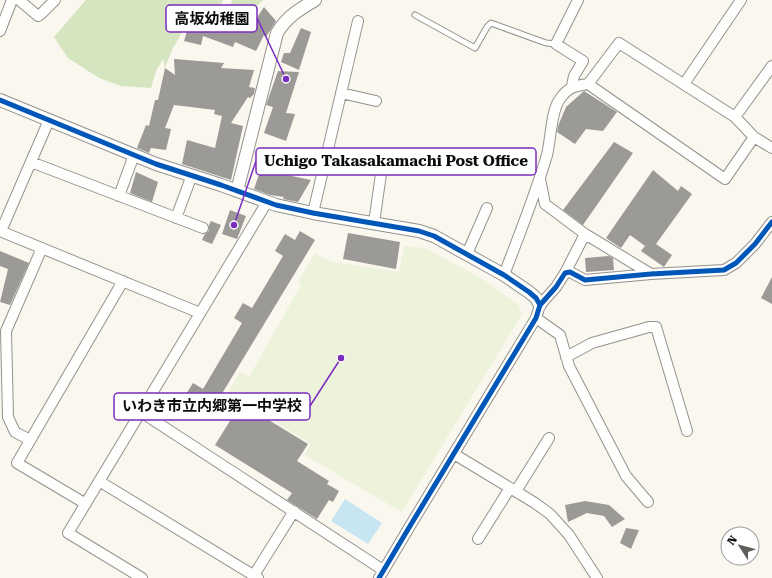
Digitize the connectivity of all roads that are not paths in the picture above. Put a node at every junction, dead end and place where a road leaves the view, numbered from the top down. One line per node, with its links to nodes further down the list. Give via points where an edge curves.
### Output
1 (12, 0): 9 (street)
2 (19, 0): 3 (street, via 38,16)
3 (55, 0)
4 (315, 0): 27 (street, via 293,14 277,33)
5 (578, 0): 10 (street)
6 (741, 0): 13 (street)
7 (415, 15): 10 (lane, via 475,48 491,23 546,43)
8 (358, 21): 15 (street)
9 (0, 31)
10 (556, 44): 14 (street, via 583,61 574,76)
11 (772, 66): 18 (street)
12 (588, 84): 13 (street, via 618,43); 14 (street); 20 (street, via 725,179)
13 (684, 84): 18 (street)
14 (572, 86): 26 (street, via 560,98 555,108 550,142)
15 (341, 93): 17 (street); 31 (street)
16 (0, 100): 19 (street)
17 (376, 101)
18 (735, 117): 20 (street)
19 (49, 120): 22 (street); 23 (street)
20 (754, 137): 21 (street)
21 (772, 148)
22 (134, 155): 25 (street); 28 (street)
23 (31, 162): 28 (street); 36 (street)
24 (382, 167): 34 (street)
25 (192, 175): 27 (street); 32 (street)
26 (540, 179): 37 (street, via 546,204); 42 (street)
27 (237, 191): 29 (street)
28 (119, 196): 32 (street)
29 (267, 202): 31 (street); 45 (street)
30 (487, 208): 39 (street)
31 (313, 214): 34 (street)
32 (176, 218): 35 (street)
33 (772, 222): 41 (street, via 755,244 736,263 724,270)
34 (374, 223): 39 (street, via 434,236)
35 (203, 228)
36 (0, 231): 38 (street)
37 (585, 234): 40 (street); 41 (street)
38 (42, 248): 43 (street); 51 (street, via 6,331 8,418 15,432)
39 (467, 254): 42 (street)
40 (565, 273): 41 (street, via 570,272 585,280); 44 (street)
41 (651, 274)
42 (504, 275): 44 (street, via 529,292)
43 (123, 281): 45 (street); 51 (street)
44 (540, 305): 46 (street)
45 (200, 313): 48 (street)
46 (536, 318): 47 (street, via 560,335); 52 (street)
47 (566, 357): 49 (street, via 592,343 649,326 656,327); 55 (street, via 626,476)
48 (141, 412): 53 (street); 57 (street)
49 (687, 431)
50 (549, 438): 54 (street)
51 (30, 440): 56 (street, via 17,463)
52 (454, 454): 54 (street); 59 (street)
53 (99, 481): 56 (street); 60 (street)
54 (513, 490): 58 (street); 62 (street, via 550,514 569,535)
55 (648, 502)
56 (86, 504): 61 (street, via 68,533)
57 (294, 511): 59 (street); 60 (street)
58 (478, 539)
59 (381, 574)
60 (256, 577)
61 (142, 578)
62 (597, 578)

